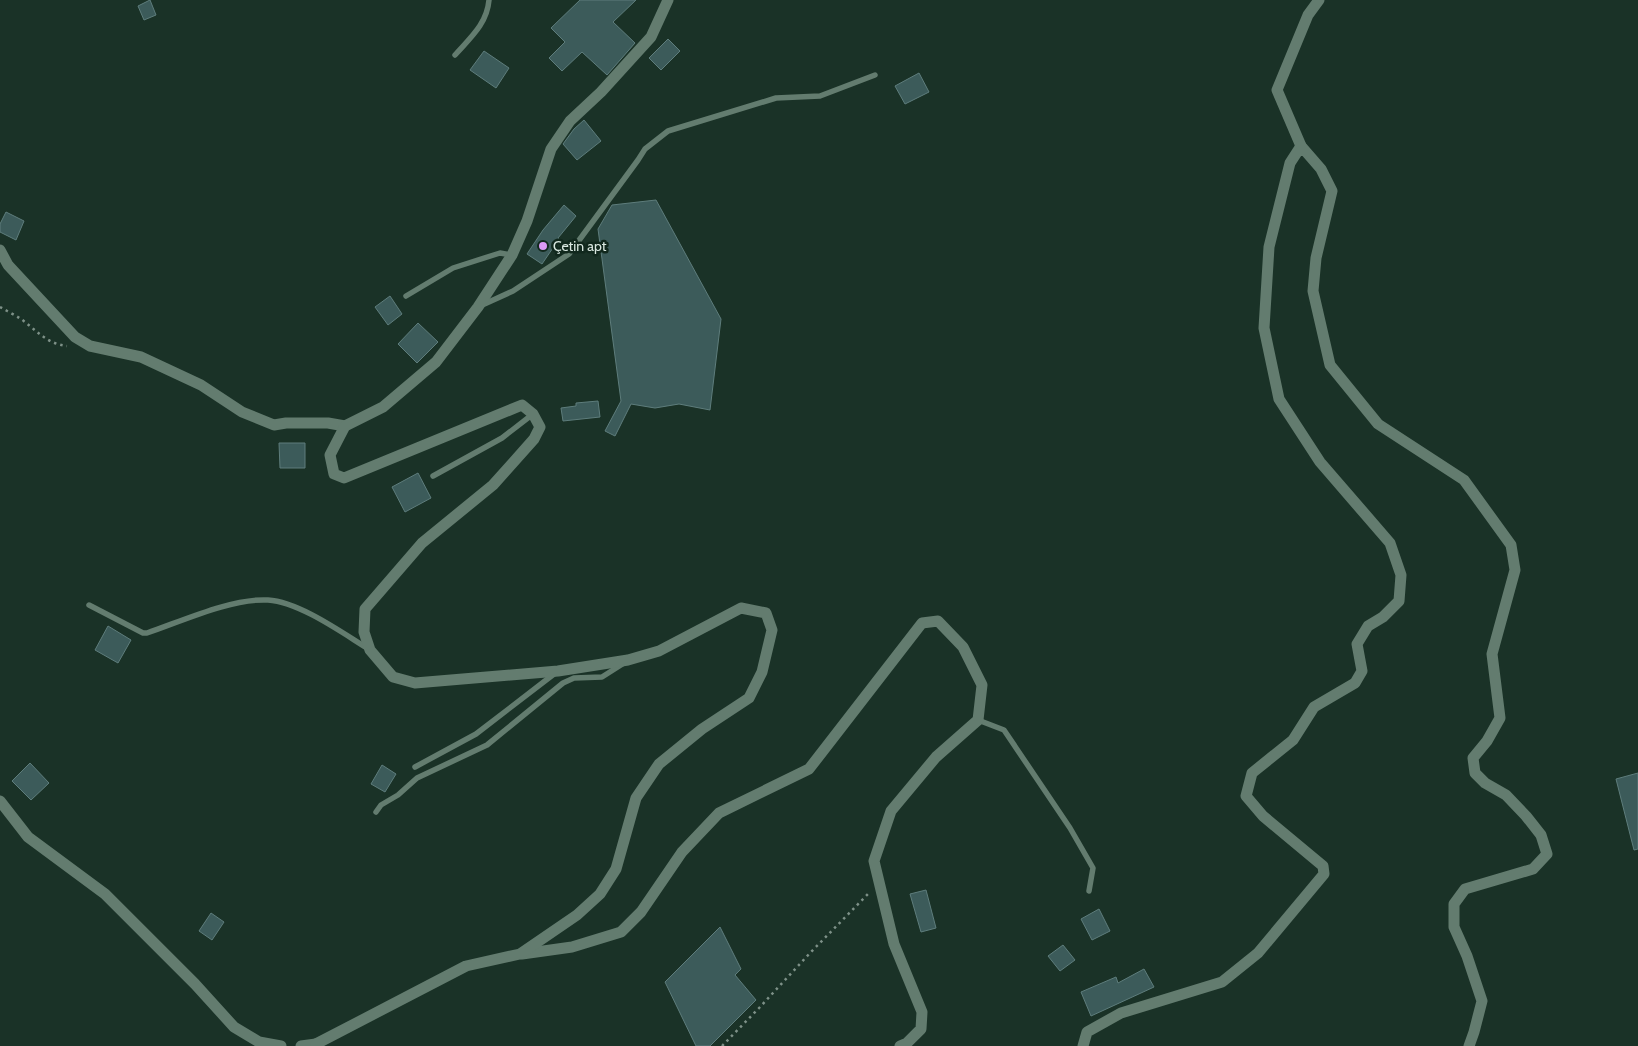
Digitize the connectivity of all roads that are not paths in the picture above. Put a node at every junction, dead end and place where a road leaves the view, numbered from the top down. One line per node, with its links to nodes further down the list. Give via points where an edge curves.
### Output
1 (489, 0): 4 (lane, via 481,26)
2 (668, 0): 8 (street, via 651,37 570,121 551,150)
3 (1318, 0): 6 (street, via 1308,15 1277,90)
4 (455, 56)
5 (875, 75): 10 (lane, via 820,96 776,98 668,131 644,149 568,254 513,291)
6 (1301, 146): 28 (street, via 1290,162 1269,248 1264,328 1279,399 1320,462 1390,543 1401,575 1399,601 1368,626 1357,644 1362,671 1355,683 1314,707 1292,740 1252,773 1246,796 1263,816 1323,866 1324,874 1258,953 1222,982 1121,1013 1087,1032); 29 (street, via 1321,169 1332,191 1316,258 1313,291 1330,365 1378,424 1464,480 1511,545 1515,570 1492,654 1500,718 1474,758 1475,773 1506,795 1526,816 1542,835 1547,854 1533,869 1465,889 1454,904 1454,927 1482,1001)
7 (0, 250): 12 (street, via 8,266 75,337 90,346 141,356 201,385 242,412 274,425 328,423)
8 (512, 255): 9 (lane, via 500,253 453,268); 10 (street)
9 (406, 296)
10 (478, 307): 12 (street, via 436,362 383,407)
11 (532, 414): 12 (street, via 522,405 344,478 334,474 330,455); 13 (lane, via 502,438); 15 (street, via 540,427 534,439 493,485 422,543 365,609 364,632)
12 (345, 426)
13 (433, 476)
14 (88, 605): 15 (lane, via 147,633 238,602 269,600 292,606 323,621)
15 (370, 650): 17 (street, via 393,677 415,683)
16 (628, 660): 17 (street); 21 (lane, via 602,677 574,678 563,683 487,746 417,778); 23 (street, via 659,651 741,608 766,613 772,630 762,672 749,698 702,729 659,764 636,798 616,869 600,894 577,915)
17 (558, 671): 19 (lane, via 476,734)
18 (978, 720): 22 (lane, via 1004,730 1070,828 1093,868); 23 (street, via 982,685 963,647 938,621 922,623 808,769 719,813 682,852 641,912 621,932 572,947); 27 (street, via 936,757 891,811 874,861 894,944 922,1012 921,1029)
19 (415, 767)
20 (0, 802): 25 (street, via 28,837 105,894 234,1027 259,1042)
21 (376, 812)
22 (1089, 891)
23 (520, 954): 24 (street, via 466,966)
24 (316, 1045): 26 (street)
25 (281, 1046)
26 (301, 1046)
27 (900, 1046)
28 (1083, 1046)
29 (1469, 1046)

